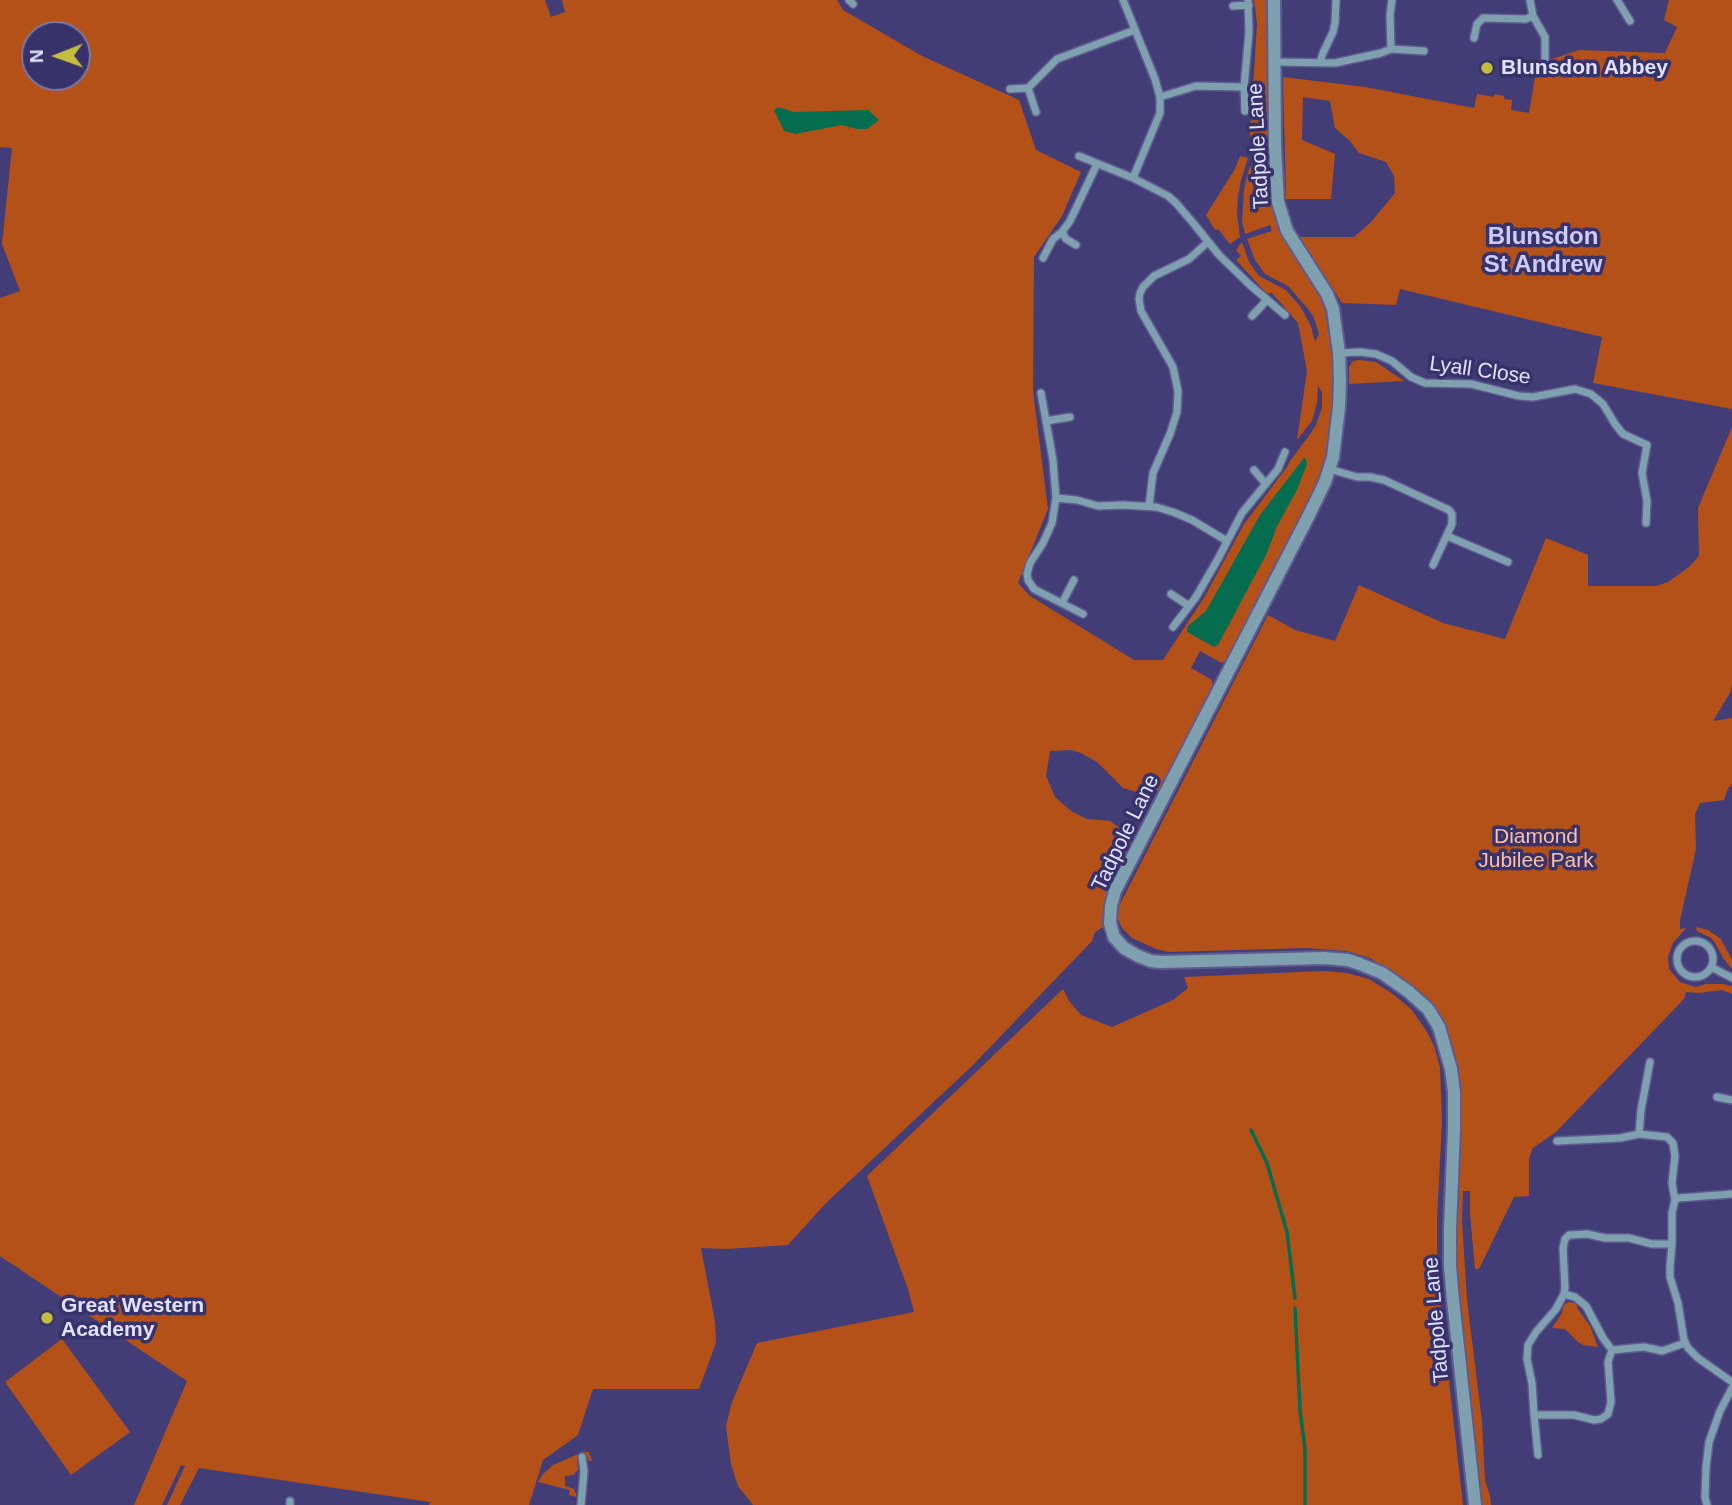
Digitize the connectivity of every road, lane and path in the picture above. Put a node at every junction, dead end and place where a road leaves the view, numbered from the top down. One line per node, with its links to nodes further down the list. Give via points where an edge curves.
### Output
1 (1123, 0): 11 (street)
2 (1274, 0): 16 (street, Tadpole Lane)
3 (1336, 0): 17 (street, via 1333,32)
4 (1392, 0): 13 (street)
5 (1530, 0): 9 (street)
6 (1618, 0): 10 (street)
7 (1248, 2): 8 (street); 19 (street)
8 (1233, 6)
9 (1534, 16): 12 (street, via 1483,18); 15 (street, via 1545,37)
10 (1630, 21)
11 (1135, 30): 18 (street, via 1057,59); 21 (street)
12 (1474, 37)
13 (1391, 49): 14 (street); 17 (street, via 1343,62)
14 (1424, 51)
15 (1545, 60)
16 (1274, 62): 17 (street); 34 (street, Tadpole Lane, via 1278,202 1287,231 1327,294)
17 (1321, 62)
18 (1028, 88): 20 (street); 22 (street)
19 (1244, 88): 21 (street, via 1196,86); 23 (street)
20 (1010, 89)
21 (1160, 97): 26 (street, via 1160,113)
22 (1036, 111)
23 (1245, 111)
24 (1079, 156): 25 (street)
25 (1097, 164): 26 (street); 27 (street)
26 (1133, 178): 28 (street, via 1168,196)
27 (1062, 232): 29 (street); 30 (street)
28 (1208, 242): 31 (street); 43 (street, via 1189,259 1154,276 1140,293 1141,311 1173,367 1178,391 1177,412 1153,473)
29 (1076, 245)
30 (1043, 258)
31 (1267, 300): 32 (street); 33 (street)
32 (1285, 315)
33 (1252, 316)
34 (1339, 353): 39 (street, Tadpole Lane, via 1339,407); 44 (street, Lyall Close, via 1376,354 1425,383 1471,384 1526,397 1570,390 1591,394 1623,434 1647,445 1642,473)
35 (1041, 393): 37 (street)
36 (1070, 417): 37 (street)
37 (1046, 422): 42 (street)
38 (1285, 452): 41 (street)
39 (1329, 469): 45 (street, via 1384,480 1442,506 1452,514); 74 (street, Tadpole Lane, via 1115,891 1110,923 1114,937 1124,947 1151,961 1314,958 1360,964 1396,982 1427,1009 1439,1027 1454,1092 1450,1266)
40 (1254, 470): 41 (street)
41 (1266, 484): 46 (street)
42 (1056, 498): 43 (street, via 1098,506); 51 (street, via 1052,523 1027,575 1034,589)
43 (1149, 506): 46 (street, via 1181,515)
44 (1646, 523)
45 (1447, 536): 47 (street); 48 (street)
46 (1227, 541): 52 (street)
47 (1508, 562)
48 (1433, 565)
49 (1074, 580): 51 (street)
50 (1171, 594): 52 (street)
51 (1062, 603): 53 (street)
52 (1189, 606): 54 (street)
53 (1083, 614)
54 (1173, 627)
55 (1711, 967): 55 (street, via 1697,977 1685,974 1678,965 1680,948 1690,942 1707,945); 56 (street)
56 (1732, 978)
57 (1650, 1062): 60 (street)
58 (1717, 1097): 59 (street)
59 (1732, 1100)
60 (1639, 1133): 61 (street); 63 (street, via 1673,1143)
61 (1557, 1141)
62 (1732, 1194): 63 (street)
63 (1675, 1200): 64 (street)
64 (1672, 1244): 65 (street, via 1569,1235 1563,1248); 66 (street, via 1670,1277)
65 (1564, 1294): 67 (street, via 1586,1306); 70 (street, via 1528,1346)
66 (1685, 1343): 67 (street, via 1662,1351 1644,1346); 68 (street)
67 (1612, 1350): 70 (street, via 1608,1362 1611,1402 1606,1416 1594,1420)
68 (1732, 1382)
69 (1732, 1388): 75 (street, via 1709,1442)
70 (1534, 1415): 71 (street)
71 (1538, 1455)
72 (582, 1457): 73 (street)
73 (581, 1505)
74 (1475, 1505)
75 (1707, 1505)

